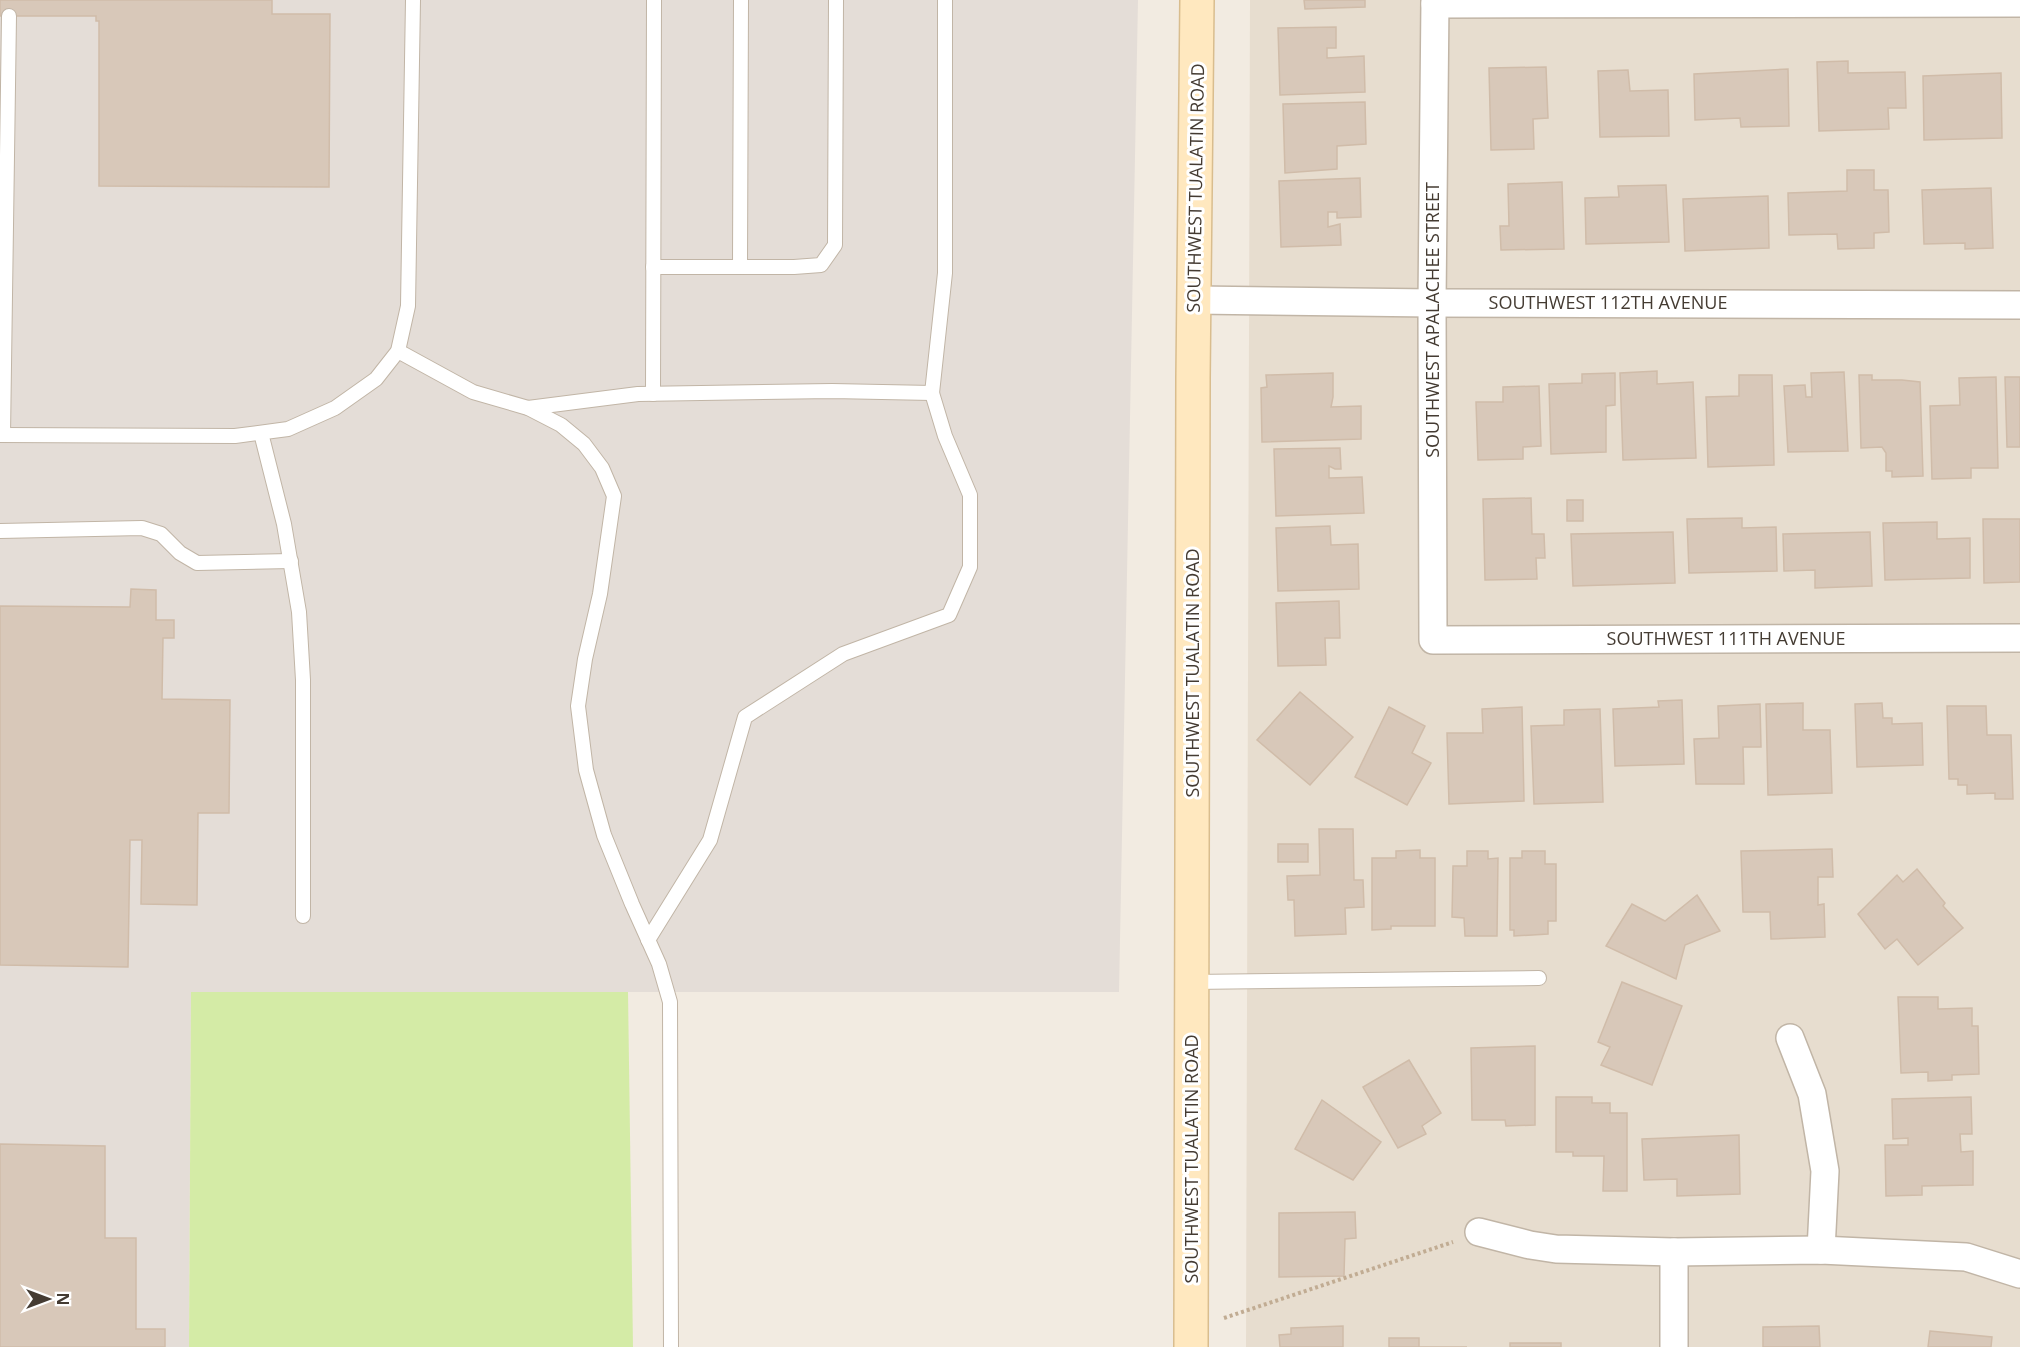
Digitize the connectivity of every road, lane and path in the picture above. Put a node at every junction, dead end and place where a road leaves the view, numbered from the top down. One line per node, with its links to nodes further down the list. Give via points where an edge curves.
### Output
1 (413, 0): 15 (lane, via 408,306)
2 (654, 0): 10 (lane)
3 (741, 0): 11 (lane)
4 (836, 0): 11 (lane, via 835,245 821,265)
5 (945, 0): 16 (lane, via 945,273)
6 (1197, 0): 12 (main road, SOUTHWEST TUALATIN ROAD)
7 (1435, 2): 8 (street); 13 (street, SOUTHWEST APALACHEE STREET)
8 (2020, 3)
9 (9, 16): 20 (lane)
10 (653, 267): 11 (lane); 17 (lane)
11 (740, 267)
12 (1195, 300): 13 (street, SOUTHWEST 112TH AVENUE); 28 (main road, SOUTHWEST TUALATIN ROAD)
13 (1432, 303): 14 (street, SOUTHWEST 112TH AVENUE); 24 (street, SOUTHWEST APALACHEE STREET)
14 (2020, 305)
15 (398, 351): 18 (lane, via 473,392); 19 (lane, via 376,379 335,408 288,429)
16 (932, 393): 17 (lane); 26 (lane, via 970,495 970,567 949,615 843,654 745,717 711,840)
17 (653, 394): 18 (lane)
18 (528, 408): 26 (lane, via 561,425 584,444 602,468 614,496 606,563 578,706 586,770 604,835)
19 (261, 433): 20 (lane); 22 (lane)
20 (2, 435)
21 (0, 531): 22 (lane, via 142,528 161,534 197,563)
22 (291, 561): 25 (lane, via 303,680)
23 (2020, 638): 24 (street, SOUTHWEST 111TH AVENUE)
24 (1433, 640)
25 (303, 916)
26 (648, 939): 35 (lane, via 670,1002)
27 (1539, 978): 28 (lane)
28 (1192, 982): 34 (main road, SOUTHWEST TUALATIN ROAD)
29 (1790, 1038): 31 (street, via 1812,1094 1825,1171)
30 (1479, 1233): 32 (street, via 1543,1248); 34 (path, via 1239,1314)
31 (1821, 1250): 32 (street); 33 (street, via 1966,1257)
32 (1674, 1252): 36 (street)
33 (2020, 1274)
34 (1191, 1337)
35 (671, 1347)
36 (1674, 1347)

